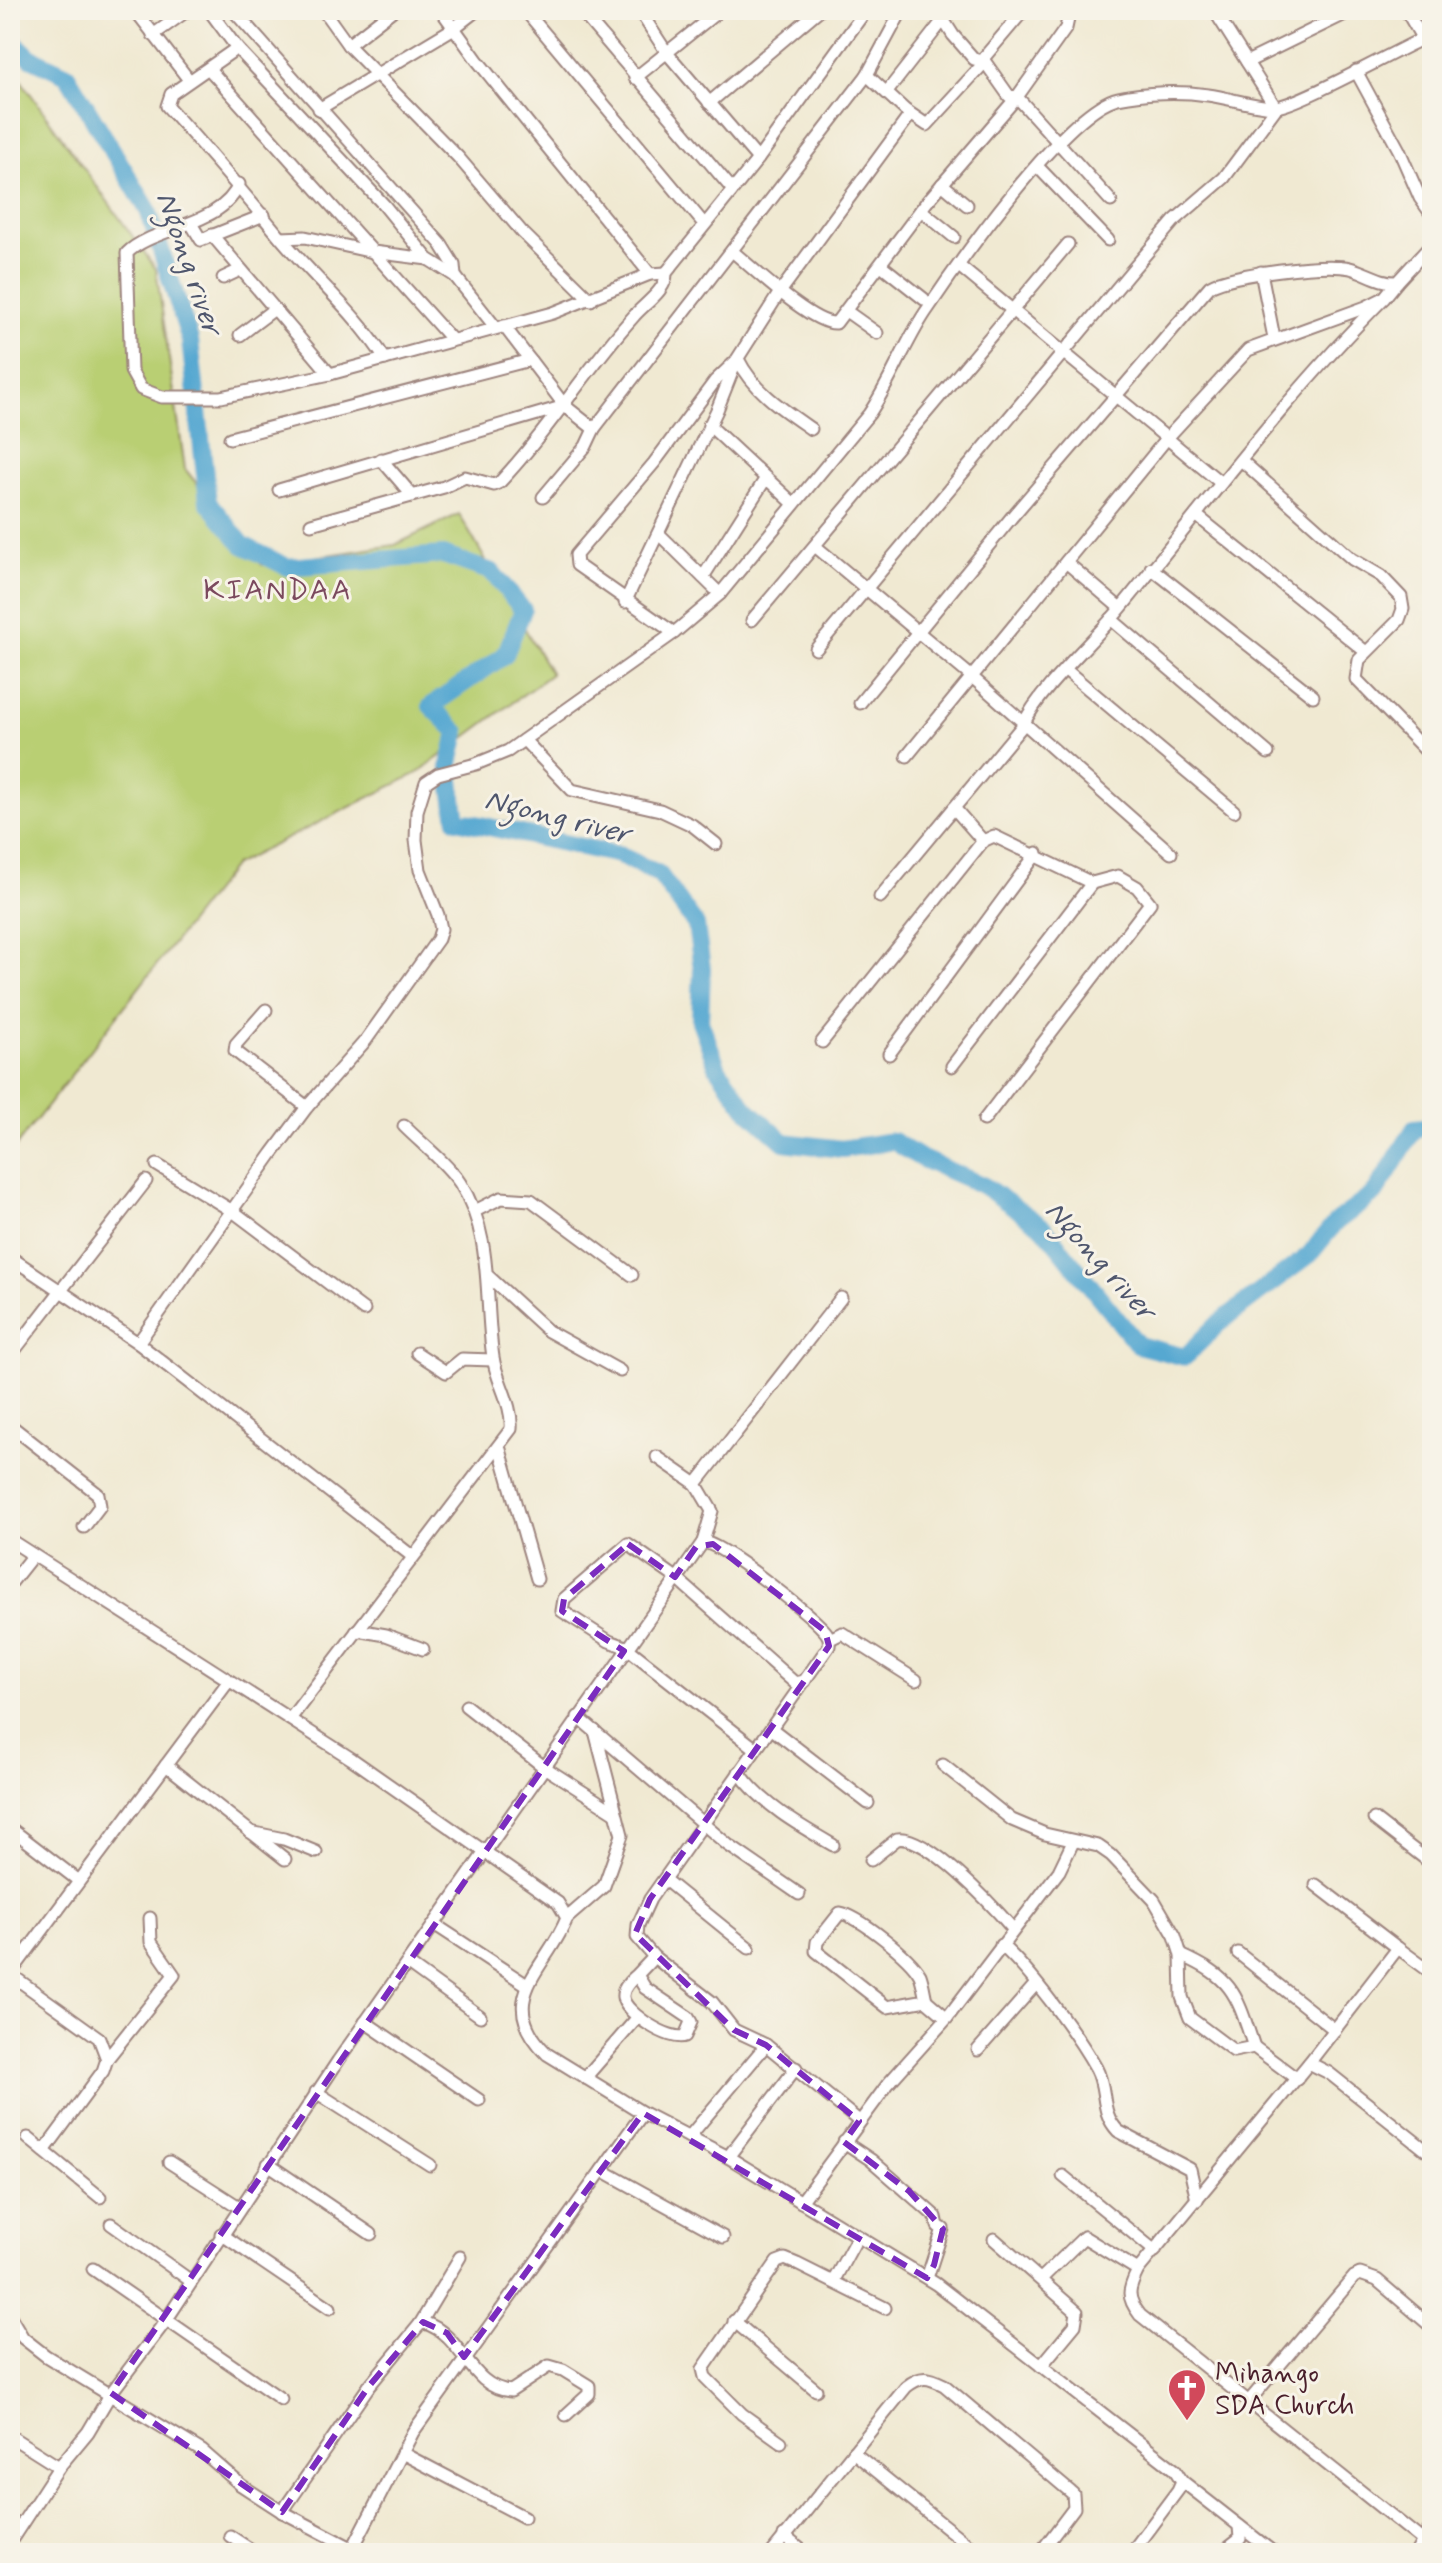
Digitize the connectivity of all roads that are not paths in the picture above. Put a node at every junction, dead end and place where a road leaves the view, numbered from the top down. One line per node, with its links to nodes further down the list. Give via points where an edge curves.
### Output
1 (135, 10): 24 (street)
2 (188, 10): 24 (street)
3 (209, 10): 27 (street)
4 (233, 10): 42 (street)
5 (323, 10): 26 (street)
6 (393, 10): 26 (street)
7 (441, 10): 23 (street)
8 (477, 10): 23 (street)
9 (525, 10): 55 (street)
10 (580, 10): 36 (street)
11 (639, 10): 28 (street)
12 (720, 10): 28 (street)
13 (819, 10): 40 (street)
14 (866, 10): 45 (street)
15 (902, 10): 35 (street)
16 (951, 10): 22 (street)
17 (1024, 10): 30 (street)
18 (1070, 10): 39 (street, via 1066,28)
19 (1214, 10): 31 (street)
20 (1353, 10): 31 (street)
21 (1406, 10): 25 (street)
22 (940, 15): 30 (street, via 974,59); 38 (street)
23 (454, 28): 34 (street); 71 (street)
24 (153, 35): 37 (street)
25 (1422, 39): 29 (street); 33 (street)
26 (348, 45): 34 (street)
27 (237, 48): 32 (street); 65 (street)
28 (667, 53): 36 (street); 40 (street)
29 (1432, 54)
30 (983, 62): 39 (street, via 1009,96); 43 (street, via 932,123)
31 (1247, 62): 41 (street)
32 (209, 69): 37 (street); 64 (street)
33 (1356, 71): 41 (street); 54 (street)
34 (377, 74): 42 (street); 78 (street)
35 (867, 75): 38 (street); 63 (street)
36 (635, 78): 49 (street)
37 (189, 80): 47 (street, via 171,94 167,106)
38 (887, 92): 43 (street)
39 (1017, 97): 44 (street); 48 (street)
40 (709, 103): 45 (street)
41 (1276, 108): 44 (street, via 1205,95 1116,98 1088,113); 87 (street, via 1224,178 1174,221)
42 (319, 109): 72 (street, via 441,244)
43 (910, 115): 75 (street)
44 (1058, 145): 46 (street); 50 (street)
45 (758, 159): 49 (street)
46 (1037, 166): 60 (street); 67 (street)
47 (239, 184): 53 (street); 56 (street, via 234,196)
48 (942, 184): 51 (street); 52 (street)
49 (732, 189): 55 (street)
50 (1111, 201)
51 (967, 205)
52 (921, 210): 58 (street); 66 (street)
53 (264, 215): 57 (street); 59 (street)
54 (1432, 215)
55 (704, 224): 70 (street)
56 (191, 225): 57 (street, via 201,240); 91 (street, via 131,248 126,262 131,371 141,389 162,397 221,397)
57 (212, 235): 68 (street)
58 (954, 237)
59 (281, 238): 64 (street, via 305,237); 88 (street, via 366,329)
60 (1108, 240)
61 (1068, 244): 80 (street)
62 (1432, 244): 74 (street)
63 (732, 251): 75 (street); 95 (street)
64 (373, 252): 65 (street); 86 (street)
65 (428, 259): 72 (street)
66 (881, 265): 77 (street); 81 (street)
67 (959, 266): 80 (street); 106 (street, via 924,314 869,414)
68 (240, 270): 73 (street); 79 (street)
69 (1261, 272): 74 (street, via 1341,267); 85 (street); 92 (street, via 1224,278 1199,296)
70 (666, 273): 71 (street); 93 (street, via 662,287)
71 (650, 274): 78 (street)
72 (455, 276): 82 (street)
73 (223, 278)
74 (1397, 282): 76 (street)
75 (780, 292): 81 (street, via 830,324); 90 (street)
76 (1384, 298): 85 (street); 100 (street, via 1320,365)
77 (924, 299)
78 (591, 300): 82 (street)
79 (273, 310): 84 (street); 91 (street)
80 (1014, 310): 87 (street); 110 (street)
81 (846, 311): 83 (street)
82 (500, 327): 86 (street); 89 (street)
83 (877, 333)
84 (240, 335)
85 (1274, 338): 97 (street, via 1248,350)
86 (452, 340): 88 (street)
87 (1062, 355): 92 (street); 114 (street)
88 (385, 359): 91 (street)
89 (530, 360): 93 (street); 98 (street)
90 (737, 360): 94 (street); 96 (street, via 771,401); 116 (street, via 576,555 577,565)
91 (330, 374)
92 (1118, 397): 97 (street); 120 (street)
93 (565, 406): 95 (street); 99 (street); 104 (street, via 494,485 465,477)
94 (709, 425): 101 (street); 109 (street)
95 (594, 429): 105 (street)
96 (811, 429)
97 (1168, 437): 102 (street); 111 (street)
98 (230, 438)
99 (381, 459): 103 (street); 104 (street)
100 (1242, 461): 102 (street); 123 (street, via 1401,597 1399,620)
101 (766, 478): 106 (street); 113 (street)
102 (1221, 483): 107 (street)
103 (279, 490)
104 (411, 494): 108 (street)
105 (543, 497)
106 (793, 503): 115 (street)
107 (1196, 515): 112 (street); 123 (street)
108 (311, 524)
109 (659, 534): 113 (street); 116 (street)
110 (815, 546): 114 (street); 119 (street)
111 (1066, 562): 117 (street); 125 (street)
112 (1151, 568): 117 (street); 126 (street)
113 (703, 577): 115 (street)
114 (868, 590): 120 (street); 122 (street)
115 (720, 594): 121 (street)
116 (625, 602): 121 (street)
117 (1120, 608): 118 (street)
118 (1111, 619): 124 (street); 130 (street)
119 (752, 620)
120 (918, 630): 125 (street); 127 (street)
121 (674, 633): 129 (street)
122 (816, 649)
123 (1366, 652): 132 (street, via 1356,665 1356,679)
124 (1067, 671): 128 (street, via 1041,695); 134 (street)
125 (972, 677): 128 (street); 131 (street)
126 (1313, 696)
127 (860, 703)
128 (1023, 725): 133 (street); 138 (street)
129 (524, 740): 136 (street, via 572,790 660,810); 145 (street, via 476,764 438,774 421,791 416,840 420,870 438,915 438,939 366,1040)
130 (1268, 753)
131 (907, 756)
132 (1432, 757)
133 (954, 808): 135 (street); 140 (street)
134 (1234, 811)
135 (983, 841): 137 (street, via 994,836); 142 (street)
136 (716, 844)
137 (1037, 853): 139 (street); 143 (street)
138 (1171, 853)
139 (1092, 883): 144 (street); 146 (street, via 1118,876 1147,896 1149,909)
140 (880, 897)
141 (266, 1010): 145 (street, via 235,1051)
142 (822, 1042)
143 (889, 1054)
144 (952, 1066)
145 (307, 1107): 151 (street)
146 (984, 1120)
147 (404, 1126): 150 (street, via 459,1181)
148 (157, 1165): 151 (street)
149 (146, 1181): 155 (street)
150 (475, 1211): 153 (street); 154 (street, via 501,1198 531,1200)
151 (234, 1212): 157 (street); 158 (street)
152 (10, 1257): 155 (street)
153 (487, 1275): 161 (street); 162 (street, via 548,1331)
154 (632, 1275)
155 (61, 1292): 158 (street); 160 (street)
156 (841, 1298): 166 (street)
157 (364, 1310)
158 (138, 1343): 171 (street)
159 (417, 1353): 161 (street, via 446,1372 462,1359)
160 (10, 1356)
161 (493, 1360): 164 (street, via 511,1422)
162 (620, 1371)
163 (10, 1425): 167 (street, via 98,1494 100,1506)
164 (499, 1446): 171 (street); 173 (street)
165 (657, 1457): 166 (street)
166 (696, 1484): 169 (street, via 712,1511)
167 (84, 1527)
168 (10, 1540): 170 (street)
169 (703, 1542): 172 (street); 176 (street, via 719,1547)
170 (33, 1555): 174 (street); 181 (street)
171 (412, 1556): 175 (street)
172 (675, 1577): 177 (street); 177 (street, via 628,1544 564,1599 562,1611); 180 (street, via 795,1683)
173 (537, 1579)
174 (10, 1584)
175 (357, 1630): 178 (street); 184 (street)
176 (830, 1639): 179 (street, via 842,1633); 180 (street)
177 (626, 1647): 183 (street); 187 (street)
178 (423, 1649)
179 (916, 1680)
180 (805, 1681): 185 (street)
181 (228, 1682): 184 (street); 188 (street)
182 (466, 1706): 190 (street)
183 (578, 1717): 186 (street); 190 (street)
184 (290, 1719): 201 (street)
185 (772, 1729): 187 (street); 192 (street)
186 (595, 1731): 193 (street); 195 (street)
187 (756, 1749): 191 (street)
188 (166, 1765): 197 (street); 206 (street)
189 (943, 1765): 198 (street, via 1012,1820)
190 (544, 1767): 193 (street); 201 (street)
191 (739, 1772): 195 (street); 199 (street, via 800,1826)
192 (868, 1803)
193 (616, 1813): 210 (street, via 622,1835 604,1886)
194 (1374, 1819): 204 (street)
195 (705, 1824): 205 (street); 208 (street)
196 (10, 1828): 206 (street)
197 (250, 1832): 200 (street); 202 (street)
198 (1073, 1842): 212 (street, via 1059,1871); 217 (street, via 1098,1846 1111,1855 1154,1900)
199 (833, 1845)
200 (316, 1852)
201 (483, 1853): 210 (street, via 558,1903); 211 (street)
202 (285, 1859)
203 (871, 1860): 212 (street, via 897,1839 912,1839 967,1881)
204 (1432, 1864)
205 (665, 1880): 214 (street); 218 (street, via 636,1931)
206 (79, 1881): 221 (street)
207 (1316, 1885): 215 (street)
208 (799, 1894)
209 (150, 1918): 234 (street, via 151,1942 174,1975)
210 (567, 1918): 223 (street)
211 (434, 1924): 219 (street); 223 (street)
212 (1013, 1929): 213 (street)
213 (1001, 1945): 224 (street); 228 (street)
214 (749, 1948)
215 (1398, 1948): 220 (street); 230 (street)
216 (1238, 1953): 230 (street)
217 (1181, 1955): 232 (street, via 1222,1977 1235,1993); 232 (street, via 1182,1997 1190,2018 1234,2051)
218 (654, 1957): 222 (street); 231 (street, via 712,2002 734,2030)
219 (408, 1964): 226 (street); 229 (street)
220 (1432, 1973)
221 (10, 1974): 234 (street, via 99,2038)
222 (637, 1975): 227 (street, via 623,1996); 227 (street, via 645,1988 691,2022 681,2038)
223 (527, 1985): 237 (street, via 525,2025 537,2045)
224 (1035, 1985): 233 (street); 255 (street, via 1098,2071 1109,2122 1190,2169)
225 (926, 2000): 225 (street, via 911,1962 844,1913 836,1915 816,1951 887,2007); 228 (street)
226 (480, 2016)
227 (638, 2017): 237 (street)
228 (947, 2018): 242 (street)
229 (365, 2022): 239 (street); 240 (street)
230 (1335, 2030): 235 (street)
231 (766, 2045): 236 (street); 243 (street)
232 (1254, 2047): 238 (street)
233 (978, 2050)
234 (107, 2059): 246 (street)
235 (1309, 2063): 238 (street); 247 (street)
236 (796, 2068): 242 (street); 248 (street)
237 (585, 2078): 241 (street)
238 (1297, 2079): 255 (street)
239 (316, 2092): 250 (street); 251 (street)
240 (479, 2100)
241 (643, 2113): 243 (street); 252 (street)
242 (859, 2121): 245 (street)
243 (689, 2137): 248 (street)
244 (28, 2138): 246 (street)
245 (844, 2142): 256 (street); 268 (street, via 936,2217 943,2229)
246 (44, 2151): 254 (street)
247 (1432, 2155)
248 (728, 2157): 256 (street)
249 (169, 2162): 257 (street)
250 (268, 2164): 257 (street); 260 (street)
251 (430, 2165)
252 (602, 2170): 262 (street); 279 (street)
253 (1063, 2176): 264 (street)
254 (100, 2197)
255 (1197, 2200): 264 (street)
256 (801, 2202): 261 (street)
257 (239, 2207): 259 (street)
258 (111, 2224): 271 (street)
259 (221, 2234): 271 (street); 272 (street)
260 (371, 2234)
261 (858, 2236): 268 (street); 270 (street)
262 (723, 2237)
263 (994, 2239): 269 (street)
264 (1155, 2251): 267 (street)
265 (460, 2257): 277 (street)
266 (93, 2269): 276 (street)
267 (1138, 2270): 269 (street, via 1084,2237); 284 (street, via 1128,2300 1140,2315)
268 (927, 2278): 280 (street)
269 (1042, 2278): 280 (street, via 1077,2317)
270 (834, 2280): 273 (street); 275 (street, via 781,2259)
271 (191, 2281): 276 (street)
272 (330, 2308)
273 (885, 2308)
274 (10, 2316): 282 (street, via 23,2338 46,2356)
275 (734, 2321): 281 (street); 287 (street, via 704,2364 703,2374 742,2414)
276 (165, 2322): 282 (street); 283 (street)
277 (420, 2324): 279 (street, via 447,2333); 292 (street, via 369,2386)
278 (1432, 2327): 284 (street, via 1377,2280 1354,2277)
279 (464, 2357): 285 (street, via 481,2377 506,2391 549,2366 563,2370 591,2389); 289 (street)
280 (1041, 2366): 291 (street, via 1167,2463)
281 (816, 2390)
282 (111, 2393): 290 (street); 292 (street, via 202,2451)
283 (281, 2399)
284 (1250, 2400): 299 (street)
285 (566, 2415)
286 (10, 2436): 290 (street)
287 (781, 2442)
288 (853, 2452): 297 (street); 305 (street); 306 (street, via 916,2379 928,2377 944,2385 1064,2485 1076,2501)
289 (402, 2453): 293 (street); 301 (street)
290 (59, 2467): 298 (street)
291 (1182, 2481): 295 (street); 307 (street)
292 (282, 2512): 301 (street)
293 (524, 2517)
294 (1432, 2525): 299 (street)
295 (1239, 2526): 308 (street, via 1240,2539); 309 (street)
296 (230, 2536): 302 (street)
297 (784, 2536): 303 (street); 304 (street)
298 (11, 2539)
299 (1422, 2540): 300 (street); 310 (street)
300 (1432, 2548)
301 (357, 2551)
302 (256, 2553)
303 (772, 2553)
304 (805, 2553)
305 (978, 2553)
306 (1040, 2553)
307 (1131, 2553)
308 (1222, 2553)
309 (1274, 2553)
310 (1416, 2553)

